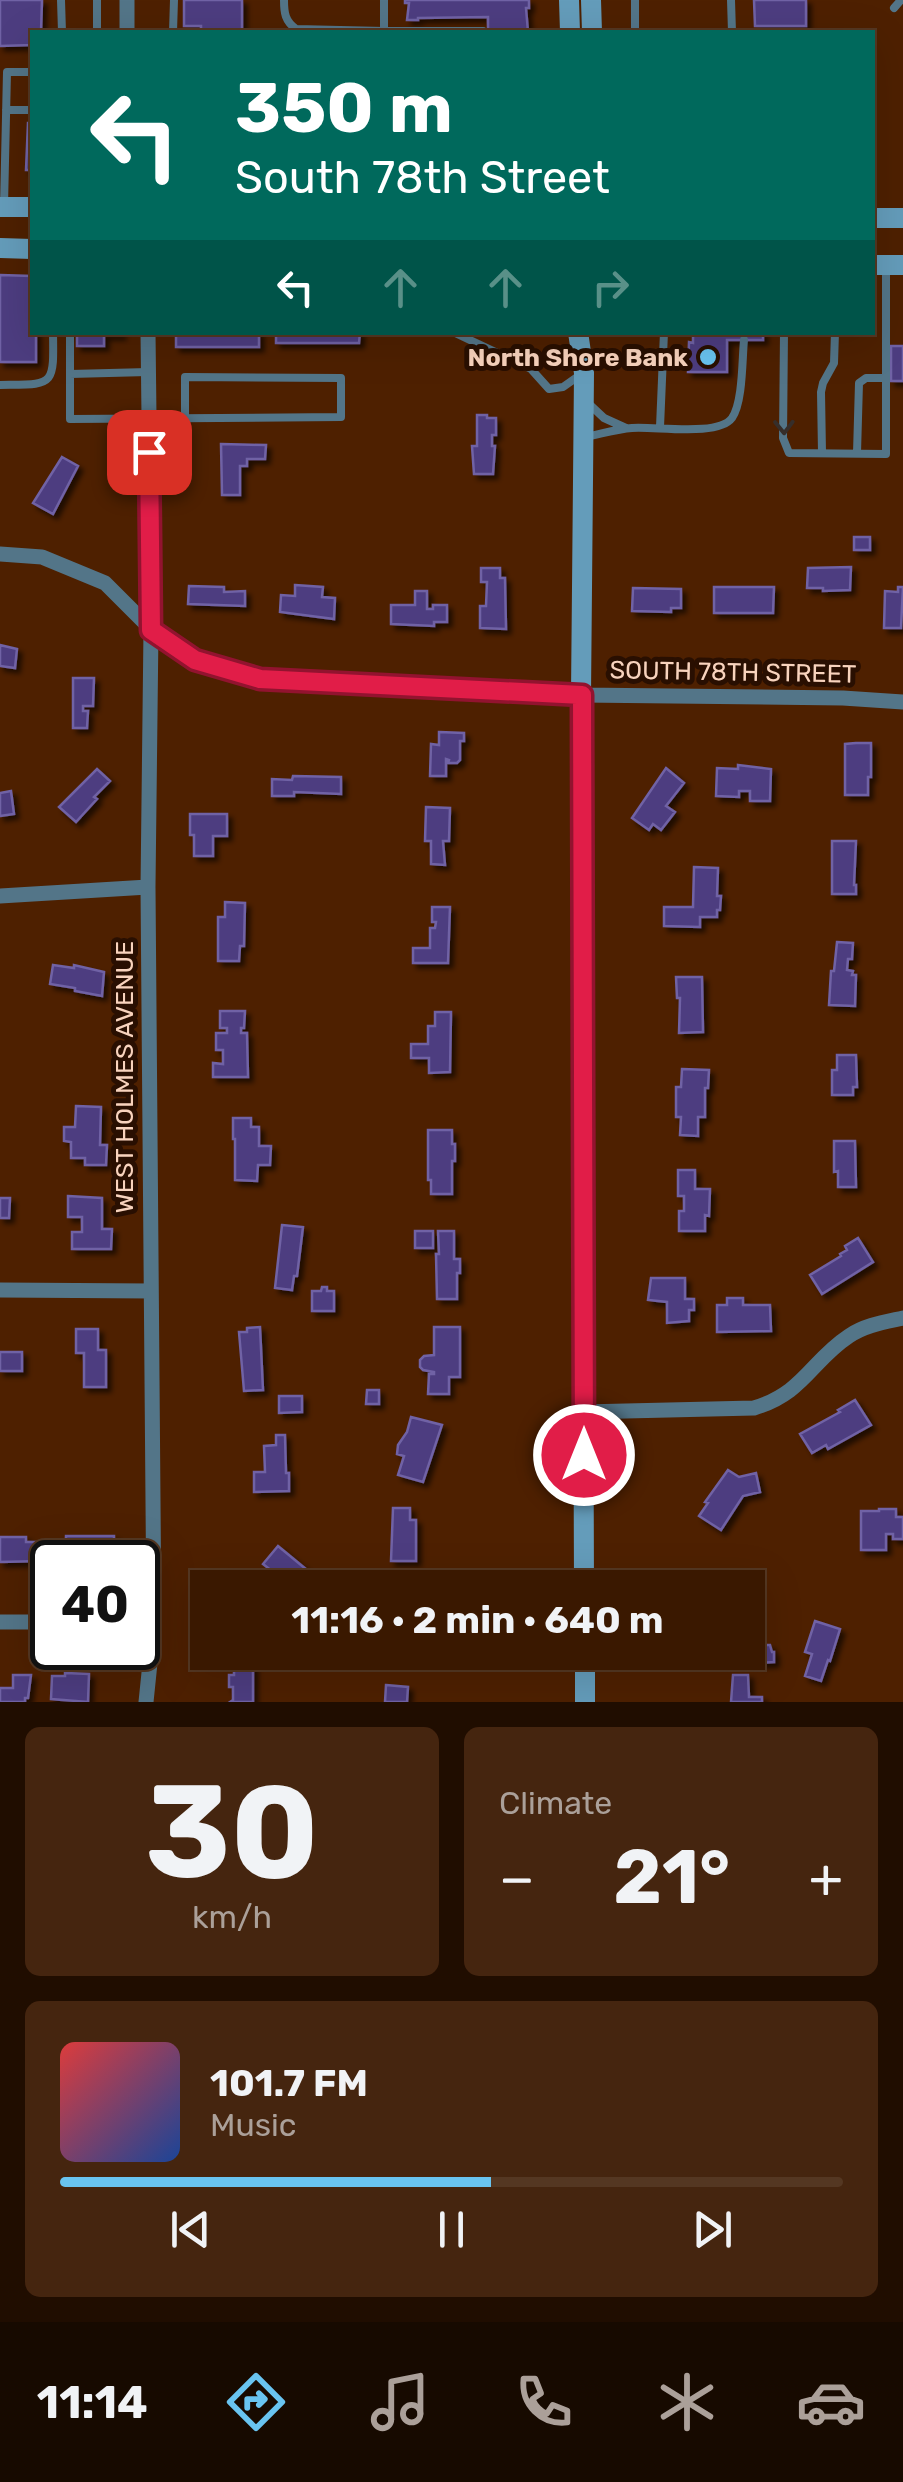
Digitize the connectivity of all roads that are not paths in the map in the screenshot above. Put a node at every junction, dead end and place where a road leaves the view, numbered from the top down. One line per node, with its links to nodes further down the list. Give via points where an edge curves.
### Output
1 (62, 0): 13 (lane)
2 (98, 0): 14 (lane)
3 (127, 0): 15 (street)
4 (174, 0): 16 (lane)
5 (284, 0): 17 (lane, via 284,14)
6 (384, 0): 18 (lane)
7 (570, 0): 19 (street)
8 (591, 0): 20 (street)
9 (635, 0): 21 (lane)
10 (731, 0): 22 (lane)
11 (901, 0): 12 (lane)
12 (894, 8)
13 (62, 30)
14 (98, 30)
15 (127, 30)
16 (173, 30)
17 (296, 30)
18 (384, 30)
19 (570, 30)
20 (592, 30)
21 (635, 30)
22 (732, 30)
23 (30, 72): 24 (lane, via 6,72)
24 (6, 110): 25 (lane); 26 (lane)
25 (30, 110)
26 (2, 207): 27 (street)
27 (30, 208)
28 (875, 218): 29 (street)
29 (903, 218)
30 (0, 248): 31 (street)
31 (30, 248)
32 (887, 265): 45 (lane)
33 (53, 335): 46 (lane, via 49,379)
34 (70, 335): 44 (lane)
35 (148, 335): 42 (street)
36 (459, 335): 43 (lane, via 531,369 549,389)
37 (664, 335): 50 (lane)
38 (784, 335): 54 (lane, one-way to 54, via 784,444 789,453)
39 (835, 335): 54 (lane, via 834,363 821,392)
40 (581, 337): 43 (street)
41 (744, 340): 50 (lane, via 731,419 701,429)
42 (148, 372): 44 (lane); 48 (street)
43 (584, 373): 47 (street)
44 (70, 374): 48 (lane, via 70,418)
45 (886, 378): 55 (lane, via 859,383); 55 (lane, via 886,454)
46 (0, 385)
47 (584, 398): 51 (lane); 52 (street)
48 (149, 417): 49 (lane)
49 (185, 417): 49 (lane, via 341,417 341,378 185,377)
50 (660, 427): 51 (lane)
51 (626, 428): 52 (lane)
52 (584, 437): 58 (street)
53 (149, 452): 57 (street, WEST HOLMES AVENUE)
54 (822, 453): 55 (lane)
55 (856, 453)
56 (0, 554): 57 (street, SOUTH 78TH STREET, via 42,556 105,583)
57 (151, 630): 58 (street, SOUTH 78TH STREET, via 195,660 260,679); 60 (street, WEST HOLMES AVENUE)
58 (582, 695): 59 (street, SOUTH 78TH STREET); 65 (street)
59 (903, 702)
60 (148, 887): 61 (street); 63 (street, WEST HOLMES AVENUE)
61 (0, 896)
62 (0, 1290): 63 (street)
63 (151, 1290): 66 (street, WEST HOLMES AVENUE)
64 (903, 1318): 65 (street, via 851,1334 775,1402)
65 (583, 1412): 67 (street)
66 (147, 1540)
67 (584, 1570)
68 (0, 1622): 69 (street)
69 (30, 1622)
70 (146, 1670): 72 (street, WEST HOLMES AVENUE)
71 (585, 1670): 73 (street)
72 (146, 1702)
73 (586, 1702)

